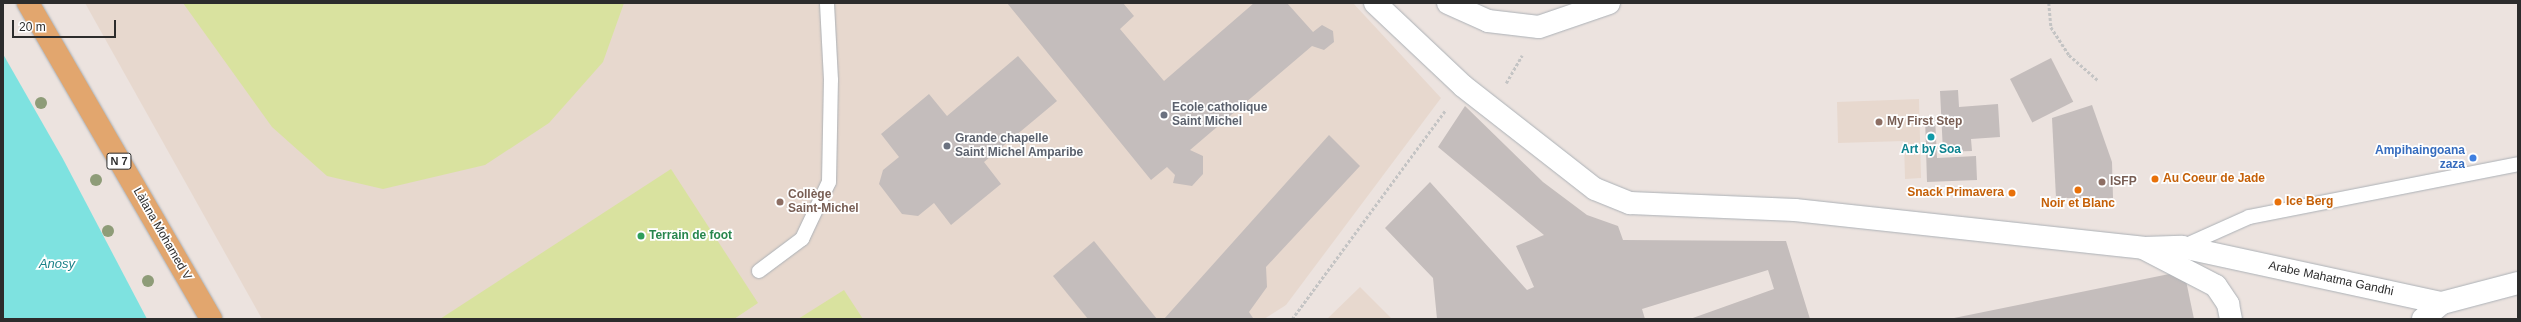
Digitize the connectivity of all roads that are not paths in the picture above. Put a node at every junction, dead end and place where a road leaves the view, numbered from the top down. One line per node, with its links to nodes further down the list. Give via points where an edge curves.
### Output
1 (28, 3): 12 (main road, Làlana Mohamed V / N 7)
2 (827, 3): 9 (lane, via 831,80 829,182 802,239)
3 (1375, 3): 8 (street, via 1463,86 1491,108 1595,189 1630,203 1795,210)
4 (1448, 3): 5 (street, via 1488,21 1539,27)
5 (1609, 3)
6 (2518, 164): 7 (lane, via 2249,217)
7 (2182, 247): 8 (street, Arabe Mahatma Gandhi); 11 (street, Arabe Mahatma Gandhi)
8 (2143, 248): 13 (street, via 2216,286 2228,304)
9 (759, 271)
10 (2518, 283): 11 (street, Arabe Mahatma Gandhi)
11 (2442, 303): 14 (street)
12 (211, 319)
13 (2231, 319)
14 (2423, 319)

